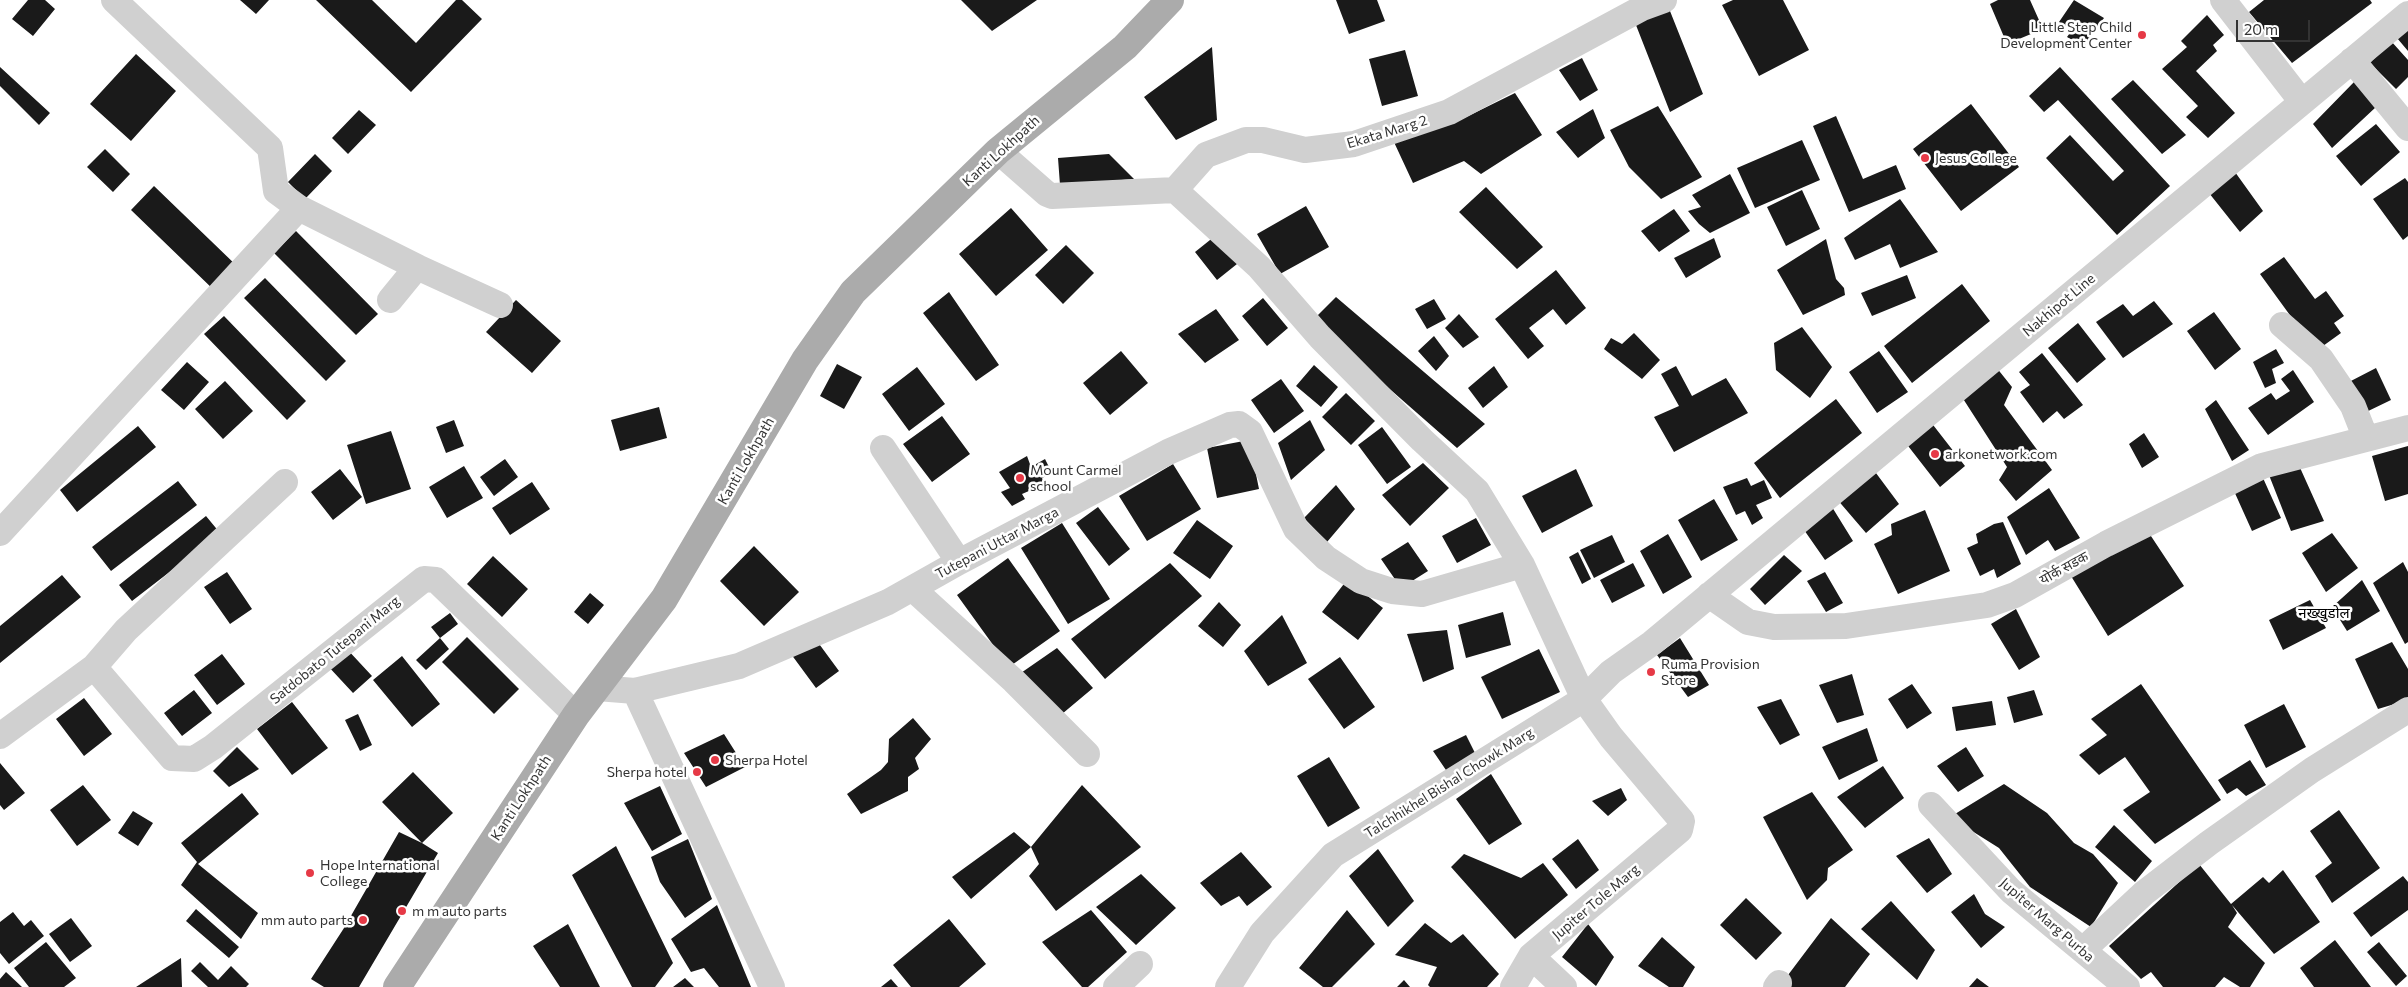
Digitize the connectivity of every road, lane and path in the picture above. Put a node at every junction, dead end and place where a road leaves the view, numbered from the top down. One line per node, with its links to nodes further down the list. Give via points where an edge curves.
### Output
1 (114, 0): 11 (street, via 270,148 276,191)
2 (1170, 0): 9 (main road, Kanti Lokhpath, via 1125,47)
3 (1664, 0): 10 (street, Ekata Marg 2, via 1642,8 1449,112 1354,144 1305,150 1263,140 1246,140 1206,155)
4 (2222, 0): 7 (street)
5 (2408, 14): 6 (street, Nakhipot Line)
6 (2352, 60): 7 (street, Nakhipot Line); 8 (street)
7 (2302, 102): 24 (street, Nakhipot Line)
8 (2408, 128)
9 (998, 151): 10 (street, via 1052,196); 26 (main road, Kanti Lokhpath, via 853,292 805,360 664,599)
10 (1175, 190): 22 (street, via 1259,268 1320,337 1477,491)
11 (299, 208): 12 (street); 20 (street)
12 (417, 268): 13 (street); 14 (street)
13 (390, 300)
14 (500, 305)
15 (2282, 325): 17 (street, via 2321,359 2353,406)
16 (2408, 428): 17 (street, योर्क सडक)
17 (2366, 439): 24 (street, योर्क सडक, via 2262,466 2106,544 2015,595 1987,605 1846,626 1774,627 1748,622)
18 (883, 448): 21 (street)
19 (285, 482): 25 (street, via 126,630)
20 (0, 533)
21 (959, 562): 22 (street, Tutepani Uttar Marga, via 1168,452 1238,424 1250,432 1296,529 1326,558 1361,581 1392,591 1422,594); 23 (street, Tutepani Uttar Marga)
22 (1522, 565): 28 (street)
23 (913, 589): 27 (street, Tutepani Uttar Marga, via 739,666); 32 (street)
24 (1709, 595): 28 (street, Nakhipot Line, via 1652,643 1611,672)
25 (94, 667): 30 (street, Satdobato Tutepani Marg, via 172,758 194,759 424,579 436,580); 31 (street)
26 (597, 688): 27 (street, Tutepani Uttar Marga); 30 (main road, Kanti Lokhpath)
27 (635, 692): 38 (street)
28 (1584, 699): 35 (street, Jupiter Tole Marg, via 1610,737 1682,821 1680,830); 40 (street, Talchhikhel Bishal Chowk Marg, via 1333,855 1262,933)
29 (2408, 710): 34 (street, via 2312,770 2209,843 2144,893)
30 (576, 715): 37 (main road, Kanti Lokhpath)
31 (0, 736)
32 (1088, 754)
33 (1931, 805): 34 (street, Jupiter Marg Purba, via 2011,892)
34 (2083, 950): 43 (street, Jupiter Marg Purba)
35 (1531, 956): 41 (street, Jupiter Tole Marg); 42 (street)
36 (1140, 964): 39 (street)
37 (396, 987)
38 (772, 987)
39 (1116, 987)
40 (1228, 987)
41 (1513, 987)
42 (1564, 987)
43 (2126, 987)

